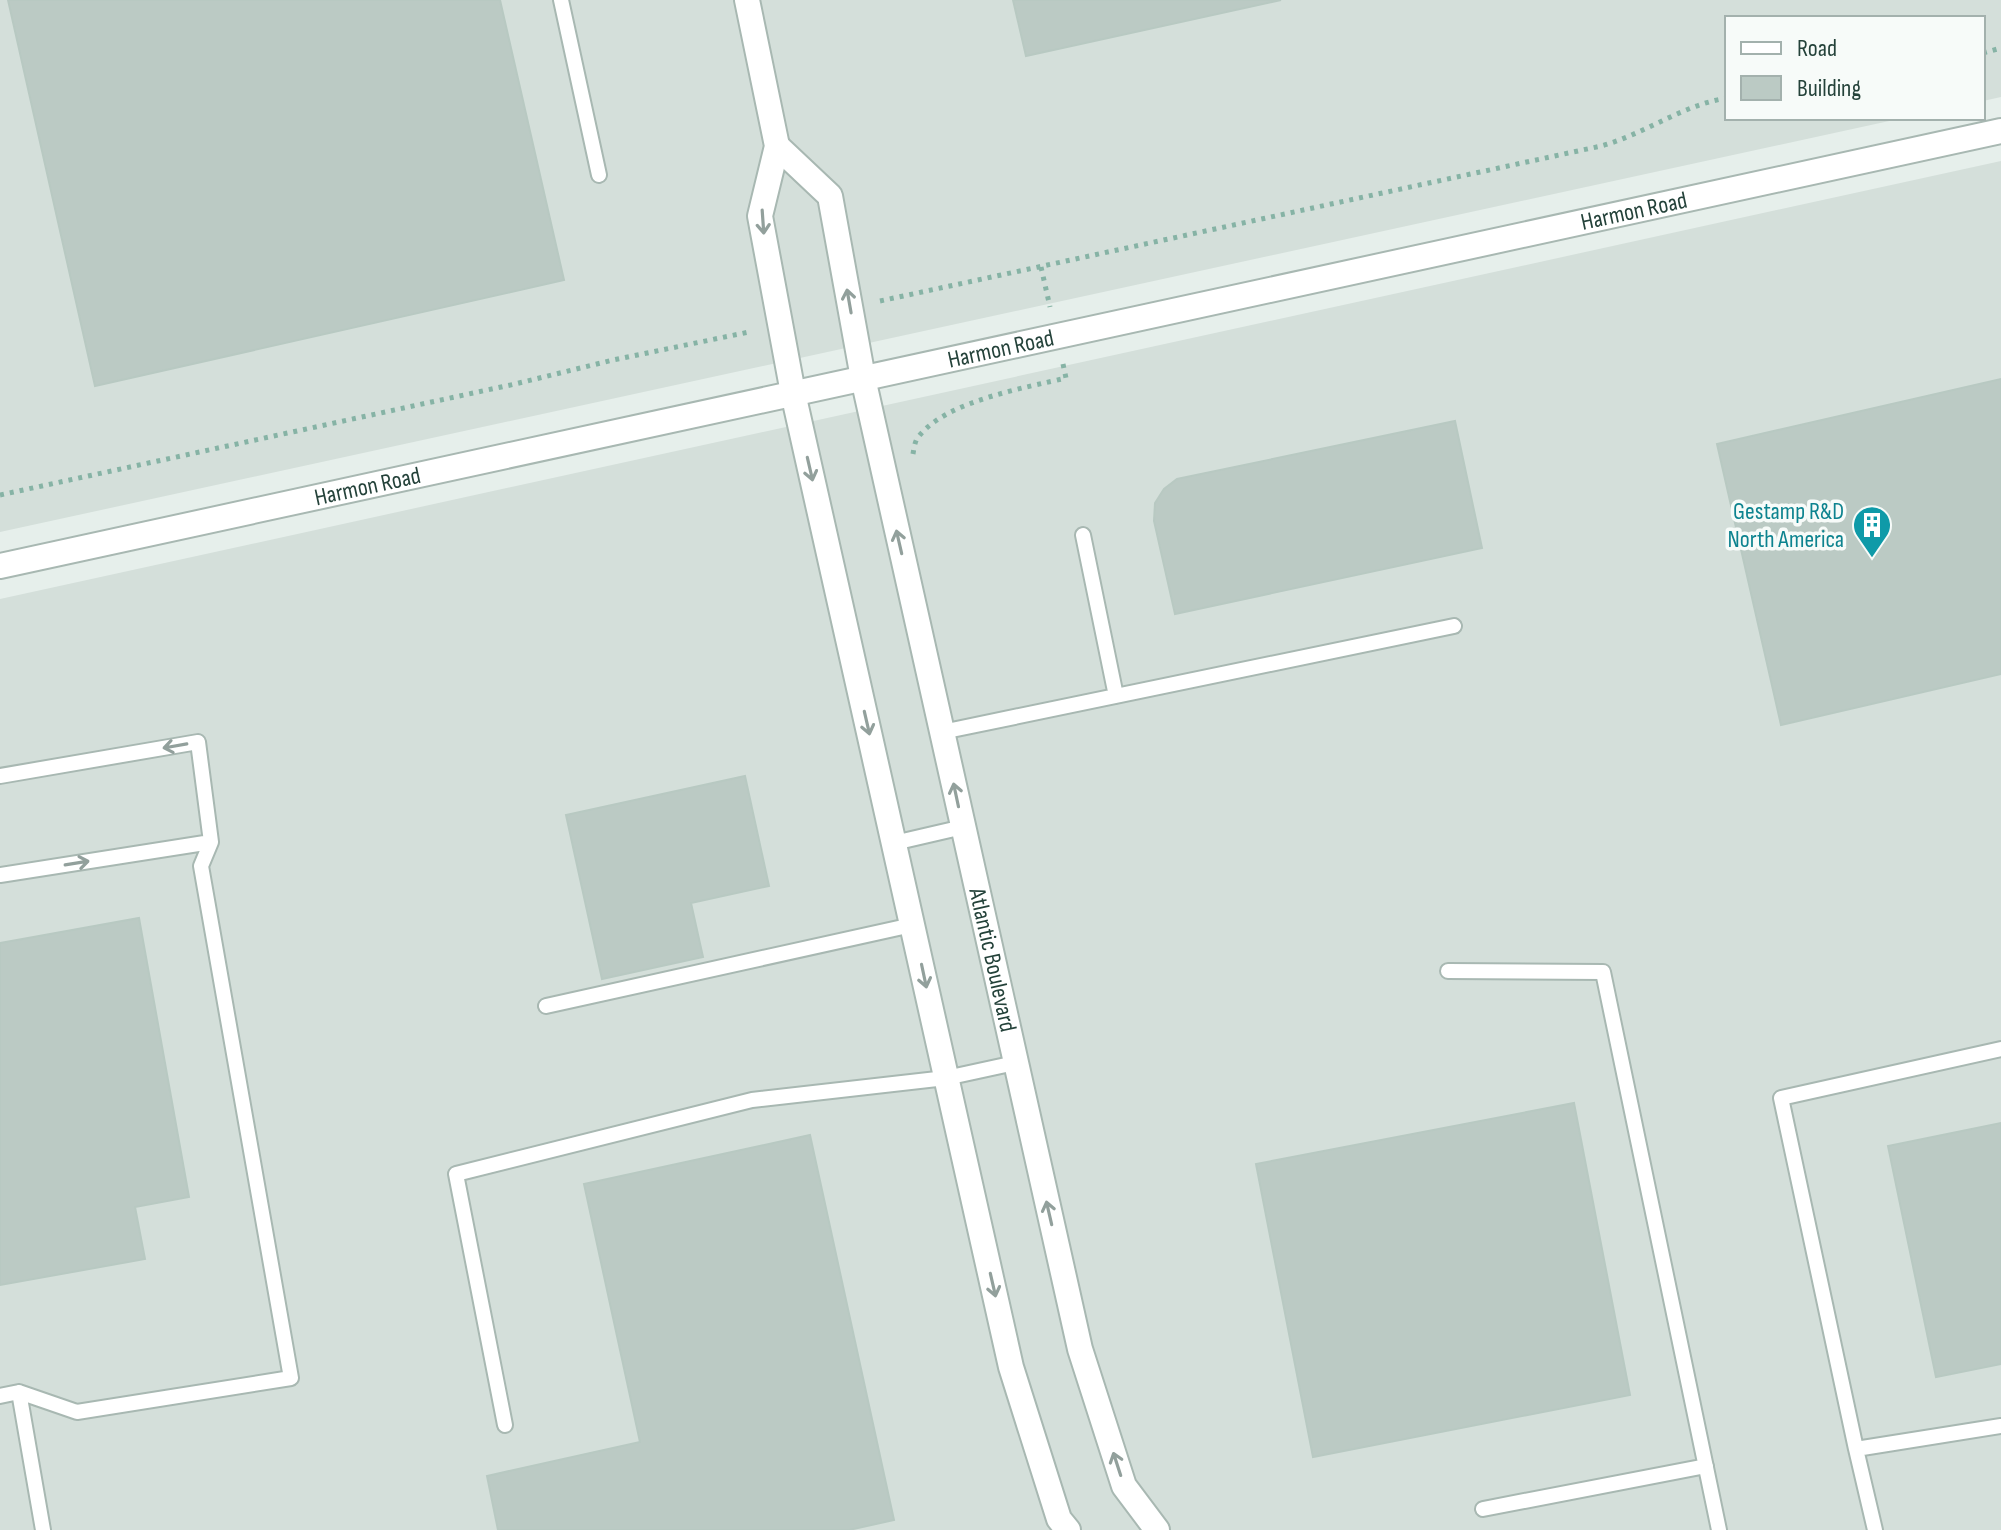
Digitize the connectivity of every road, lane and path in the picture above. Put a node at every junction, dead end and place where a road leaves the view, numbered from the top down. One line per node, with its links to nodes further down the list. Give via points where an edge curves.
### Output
1 (561, 0): 5 (lane)
2 (747, 0): 4 (street)
3 (2001, 131): 6 (street, Harmon Road)
4 (777, 146): 6 (street, Atlantic Boulevard, one-way to 4, via 830,196); 8 (street, one-way to 8, via 760,216)
5 (599, 175)
6 (863, 378): 8 (street, Harmon Road); 14 (street, Atlantic Boulevard, one-way to 6)
7 (1066, 378): 9 (path, via 949,412 917,437)
8 (793, 393): 11 (street, Harmon Road); 18 (street, one-way to 18)
9 (911, 461)
10 (1083, 535): 13 (lane)
11 (0, 566)
12 (1454, 626): 13 (lane)
13 (1116, 696): 14 (lane)
14 (942, 732): 16 (street, Atlantic Boulevard, one-way to 14)
15 (0, 776): 17 (lane, one-way to 15, via 198,742)
16 (963, 827): 18 (lane); 24 (street, Atlantic Boulevard)
17 (211, 842): 19 (lane, one-way to 17); 26 (lane, via 201,866 291,1378 77,1412)
18 (894, 843): 20 (street)
19 (0, 875)
20 (912, 925): 22 (lane); 25 (street, one-way to 25)
21 (1448, 971): 31 (lane, via 1603,972)
22 (546, 1006)
23 (2001, 1049): 30 (lane, via 1781,1098)
24 (1015, 1063): 25 (lane); 33 (street, Atlantic Boulevard, one-way to 24, via 1124,1486 1080,1349)
25 (946, 1078): 28 (lane, via 752,1100 456,1174); 35 (street, one-way to 35, via 1011,1367 1059,1519)
26 (19, 1392): 27 (lane); 34 (lane)
27 (0, 1396)
28 (505, 1425)
29 (2001, 1426): 30 (lane)
30 (1856, 1449): 37 (lane)
31 (1706, 1466): 32 (lane); 36 (lane)
32 (1483, 1509)
33 (1153, 1529)
34 (43, 1530)
35 (1068, 1530)
36 (1719, 1530)
37 (1875, 1530)

